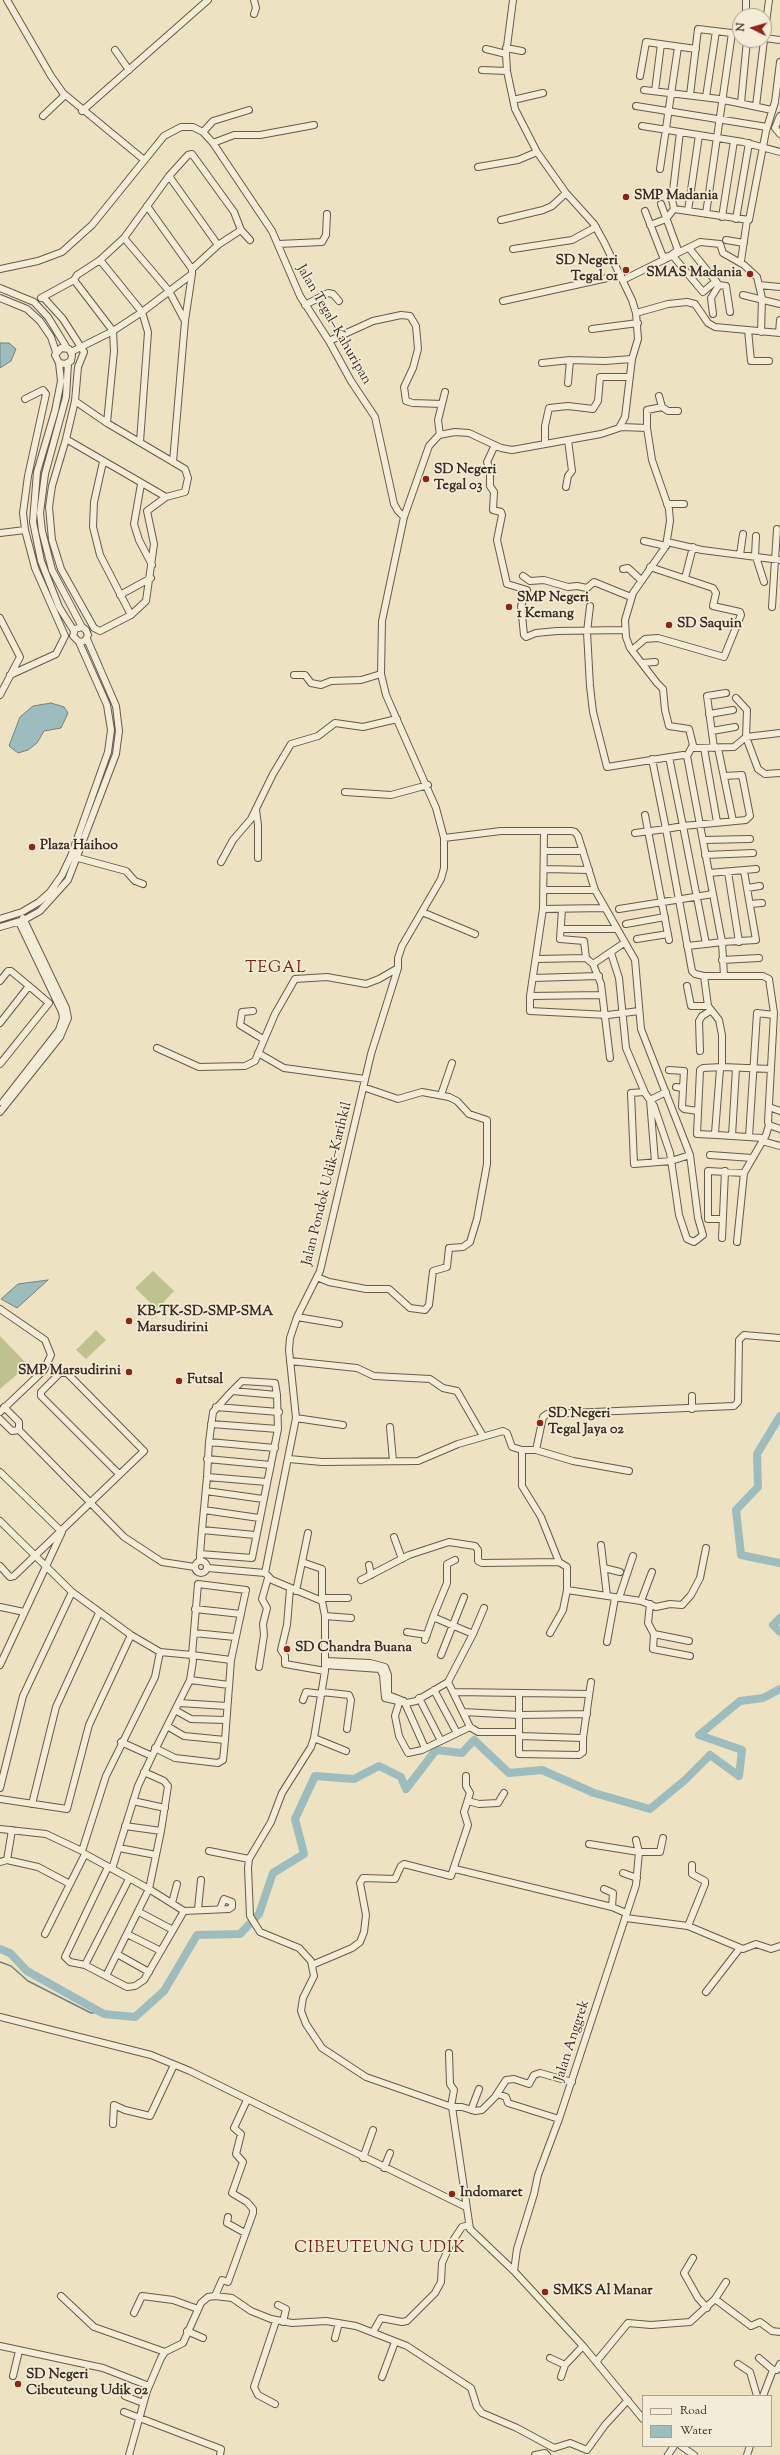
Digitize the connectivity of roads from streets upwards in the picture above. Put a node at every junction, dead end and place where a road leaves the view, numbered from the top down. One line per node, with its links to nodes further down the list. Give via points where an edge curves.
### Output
1 (7, 0): 26 (street, via 54,81)
2 (208, 0): 18 (street)
3 (254, 0): 5 (street)
4 (513, 0): 15 (street)
5 (254, 14)
6 (716, 31): 7 (street); 13 (street, via 698,29); 28 (street)
7 (732, 33): 30 (street)
8 (661, 44): 9 (street); 21 (street, via 645,43); 23 (street)
9 (678, 47): 13 (street); 25 (street)
10 (746, 48): 31 (street)
11 (763, 48): 33 (street)
12 (486, 49): 15 (street)
13 (696, 49): 27 (street)
14 (115, 50): 18 (street)
15 (506, 51): 16 (street); 20 (street)
16 (522, 51)
17 (780, 62): 35 (street)
18 (129, 70): 36 (street)
19 (482, 70): 20 (street)
20 (507, 71): 29 (street)
21 (640, 76)
22 (644, 90): 23 (street)
23 (655, 91): 25 (street)
24 (543, 93): 29 (street)
25 (672, 93): 27 (street); 37 (street)
26 (65, 95): 36 (street); 38 (street)
27 (690, 95): 28 (street)
28 (706, 97): 30 (street)
29 (513, 100): 54 (street, via 521,122)
30 (721, 100): 31 (street); 40 (street)
31 (741, 103): 33 (street)
32 (636, 106): 37 (street)
33 (756, 106): 35 (street)
34 (249, 110): 45 (street, via 213,121)
35 (772, 110): 43 (street)
36 (82, 111): 56 (street)
37 (669, 111): 40 (street); 44 (street)
38 (43, 116)
39 (780, 116): 47 (street, via 775,128)
40 (720, 119): 43 (street); 49 (street)
41 (314, 125): 51 (street, via 260,135 234,135)
42 (642, 126): 44 (street)
43 (767, 127): 53 (street)
44 (666, 130): 46 (street); 58 (street)
45 (203, 132): 51 (street, Jalan Tegal–Kahuripan); 56 (street, via 187,127 176,128 164,136)
46 (680, 132): 48 (street); 63 (street, via 672,199)
47 (780, 134)
48 (699, 135): 49 (street); 65 (street)
49 (718, 138): 50 (street); 67 (street)
50 (734, 141): 52 (street); 68 (street)
51 (213, 143): 80 (street, Jalan Tegal–Kahuripan)
52 (749, 143): 53 (street); 70 (street)
53 (764, 146): 55 (street); 72 (street, via 751,216)
54 (538, 152): 57 (street, via 518,160); 60 (street)
55 (780, 152)
56 (143, 159): 87 (street, via 92,225 71,245 48,258)
57 (478, 167)
58 (660, 169)
59 (169, 176): 62 (street); 75 (street, via 188,155 192,155 234,212); 81 (street)
60 (566, 193): 71 (street, via 552,206 543,210); 74 (street)
61 (661, 204): 69 (street)
62 (147, 206): 76 (street); 88 (street)
63 (674, 209): 65 (street); 69 (street)
64 (645, 210): 73 (street)
65 (688, 212): 67 (street)
66 (327, 214): 80 (street, via 326,235 322,242)
67 (706, 214): 68 (street)
68 (722, 217): 70 (street)
69 (666, 219): 73 (street); 73 (street, via 678,251 665,257)
70 (736, 219): 72 (street)
71 (501, 220)
72 (747, 220): 79 (street)
73 (650, 225)
74 (596, 227): 83 (street, via 572,240); 89 (street)
75 (241, 230): 77 (street); 81 (street)
76 (124, 238): 85 (street); 95 (street)
77 (250, 240)
78 (726, 240): 79 (street)
79 (744, 243): 86 (street)
80 (278, 244): 104 (street, Jalan Tegal–Kahuripan)
81 (218, 245): 88 (street)
82 (689, 248): 84 (street); 91 (street); 92 (street, via 700,242 720,244 723,253 757,277)
83 (513, 249)
84 (673, 256): 89 (street); 91 (street, via 703,292)
85 (100, 260): 90 (street, via 77,275); 105 (street)
86 (741, 261)
87 (0, 269)
88 (192, 272): 95 (street); 110 (street)
89 (622, 278): 101 (street); 107 (street)
90 (74, 280): 97 (street); 114 (street)
91 (717, 283): 106 (street, via 726,286); 108 (street, via 711,298)
92 (759, 285): 93 (street); 99 (street)
93 (780, 287)
94 (0, 288): 102 (street)
95 (169, 291): 105 (street); 110 (street)
96 (743, 295): 99 (street)
97 (43, 297): 102 (street); 118 (street)
98 (0, 298): 120 (street, via 27,309 40,320 51,337)
99 (762, 298): 103 (street); 115 (street)
100 (339, 301): 104 (street, via 333,294 328,293)
101 (503, 301)
102 (34, 302): 119 (street, via 48,317)
103 (780, 304)
104 (305, 305): 117 (street, Jalan Tegal–Kahuripan)
105 (142, 312): 114 (street); 142 (street, via 149,340)
106 (730, 312)
107 (636, 313): 111 (street); 113 (street, via 668,304 687,302 695,304 710,325 724,329)
108 (713, 314)
109 (780, 320): 116 (street)
110 (185, 321): 146 (street)
111 (638, 323): 112 (street); 121 (street, via 638,339)
112 (592, 329)
113 (748, 330): 115 (street); 123 (street, via 751,361)
114 (113, 331): 118 (street); 136 (street, via 114,351)
115 (761, 332): 116 (street)
116 (780, 333)
117 (329, 341): 133 (street, via 373,321 401,314 410,316 416,326 418,349 404,387 406,401); 154 (street, Jalan Tegal–Kahuripan, via 377,421 394,504)
118 (85, 345): 119 (street); 132 (street, via 78,367)
119 (69, 350): 120 (street, via 61,348); 125 (street, via 72,358)
120 (56, 352): 124 (street)
121 (632, 359): 122 (street, via 605,362); 127 (street)
122 (570, 360): 126 (street); 128 (street)
123 (769, 361)
124 (59, 363): 125 (street); 182 (street, via 61,381 37,472 33,522 41,561 59,607)
125 (68, 363): 180 (street, via 66,398 45,474 40,513 52,570)
126 (542, 363)
127 (629, 377): 137 (street, via 625,417); 143 (street, via 600,377 598,401 593,409 568,406 549,408)
128 (568, 383)
129 (445, 392): 133 (street)
130 (659, 396): 134 (street)
131 (25, 399): 156 (street, via 43,390 46,394 28,476 23,513)
132 (75, 401): 136 (street); 140 (street)
133 (442, 404): 139 (street, via 438,424)
134 (662, 407): 135 (street, via 668,411); 138 (street, via 647,410)
135 (678, 411)
136 (107, 423): 142 (street)
137 (621, 427): 138 (street); 141 (street)
138 (647, 428): 150 (street, via 652,460)
139 (440, 434): 144 (street, via 469,433); 154 (street, Jalan Pondok Udik–Karihkil, via 429,446)
140 (66, 439): 145 (street); 178 (street, via 56,467 49,507 52,540 58,561 94,628 100,631)
141 (568, 440): 143 (street); 148 (street, via 572,471)
142 (140, 442): 146 (street)
143 (545, 444): 144 (street, via 512,450)
144 (494, 445): 183 (street, via 487,462 490,469 490,486 494,492 493,510 501,512 502,515 497,540 507,584 527,590 522,606 524,635 526,637 536,633 557,631)
145 (103, 462): 147 (street); 174 (street, via 94,502 93,527 100,554)
146 (172, 462): 149 (street, via 187,472 188,486 182,494)
147 (141, 484): 149 (street); 153 (street)
148 (566, 487)
149 (166, 497): 152 (street)
150 (667, 504): 151 (street); 161 (street, via 670,528)
151 (684, 504)
152 (146, 513): 153 (street); 166 (street, via 154,544)
153 (134, 514): 166 (street, via 136,531)
154 (404, 516): 192 (street, Jalan Pondok Udik–Karihkil, via 382,621)
155 (777, 529): 165 (street)
156 (25, 530): 157 (street); 185 (street, via 35,568 64,631)
157 (0, 533)
158 (743, 534): 163 (street)
159 (756, 536): 164 (street)
160 (644, 541): 161 (street)
161 (666, 544): 162 (street); 167 (street)
162 (693, 548): 163 (street); 171 (street)
163 (740, 555): 164 (street)
164 (756, 557): 165 (street); 173 (street)
165 (777, 559): 177 (street)
166 (152, 565): 170 (street)
167 (650, 567): 171 (street); 172 (street)
168 (623, 569): 172 (street, via 628,568)
169 (523, 576): 175 (street, via 530,581 544,580 568,587 587,588 594,582)
170 (151, 578): 174 (street); 178 (street, via 146,601)
171 (685, 578): 187 (street, via 716,591 715,607 741,613 726,656 658,638 645,638)
172 (641, 580): 175 (street)
173 (764, 582)
174 (120, 595): 178 (street)
175 (631, 597): 181 (street)
176 (590, 606): 183 (street)
177 (772, 607)
178 (131, 616)
179 (0, 618): 188 (street)
180 (82, 627): 182 (street); 184 (street, via 87,632)
181 (624, 630): 183 (street); 187 (street)
182 (74, 631): 186 (street)
183 (587, 632): 210 (street, via 593,712 607,767)
184 (87, 639): 186 (street); 232 (street, via 116,706 119,731 116,754)
185 (64, 640): 186 (street); 191 (street, via 56,654)
186 (77, 641): 256 (street, via 108,705 111,730 108,752 62,875 50,892)
187 (632, 650): 190 (street)
188 (20, 657): 191 (street); 194 (street)
189 (655, 662): 190 (street)
190 (642, 663): 205 (street, via 663,689 669,726 689,730)
191 (27, 667): 194 (street)
192 (381, 674): 193 (street, via 361,680 331,681 321,685 311,683 305,675); 200 (street, Jalan Pondok Udik–Karihkil, via 386,695)
193 (294, 675)
194 (10, 676): 196 (street)
195 (726, 693): 199 (street, via 707,696)
196 (0, 695)
197 (736, 698): 204 (street, via 747,711)
198 (733, 710): 199 (street)
199 (709, 714): 202 (street)
200 (397, 720): 213 (street, Jalan Pondok Udik–Karihkil); 215 (street, via 363,727 335,723 318,736 291,744 270,778)
201 (735, 727): 202 (street)
202 (712, 731): 207 (street)
203 (780, 733): 204 (street)
204 (746, 737): 207 (street, via 736,746); 211 (street, via 761,773)
205 (693, 748): 206 (street); 208 (street)
206 (704, 748): 207 (street); 218 (street)
207 (716, 748): 212 (street)
208 (686, 756): 209 (street); 219 (street)
209 (669, 757): 210 (street); 220 (street)
210 (652, 759): 221 (street)
211 (780, 773)
212 (724, 776): 217 (street); 217 (street, via 742,775 750,816 746,820)
213 (428, 785): 214 (street, via 391,794); 225 (street, Jalan Pondok Udik–Karihkil)
214 (344, 792)
215 (256, 810): 233 (street); 234 (street, via 228,848)
216 (645, 815): 222 (street)
217 (733, 821): 218 (street)
218 (717, 822): 219 (street)
219 (700, 823): 220 (street); 227 (street)
220 (683, 826): 221 (street); 247 (street)
221 (666, 829): 222 (street); 248 (street)
222 (649, 831): 224 (street); 249 (street)
223 (544, 833): 225 (street, via 487,832); 228 (street, via 575,832); 229 (street)
224 (635, 833)
225 (444, 838): 257 (street, Jalan Pondok Udik–Karihkil, via 444,868 441,879)
226 (750, 839): 227 (street)
227 (703, 840): 231 (street)
228 (582, 850): 229 (street); 237 (street)
229 (545, 851): 235 (street)
230 (753, 853): 231 (street)
231 (705, 855): 240 (street)
232 (78, 858): 241 (street, via 126,871 135,881); 260 (street, via 68,880 54,898 40,911)
233 (258, 858)
234 (221, 862)
235 (545, 869): 237 (street); 244 (street)
236 (756, 869): 238 (street)
237 (589, 870): 245 (street)
238 (744, 871): 239 (street); 243 (street)
239 (728, 872): 240 (street); 268 (street)
240 (709, 874): 246 (street)
241 (143, 884)
242 (760, 886): 243 (street)
243 (747, 888): 251 (street)
244 (544, 890): 245 (street); 254 (street)
245 (595, 890): 252 (street)
246 (713, 894): 247 (street); 267 (street)
247 (697, 896): 248 (street); 270 (street)
248 (679, 898): 249 (street); 271 (street)
249 (662, 901): 253 (street); 258 (street)
250 (762, 902): 251 (street)
251 (750, 904): 268 (street, via 756,940)
252 (605, 908): 255 (street); 264 (street)
253 (619, 908)
254 (543, 909): 255 (street); 275 (street)
255 (562, 909): 263 (street)
256 (22, 912): 259 (street); 260 (street)
257 (422, 912): 265 (street); 278 (street, Jalan Pondok Udik–Karihkil, via 402,946)
258 (665, 917): 261 (street); 266 (street, via 669,937)
259 (0, 919)
260 (21, 921): 262 (street); 316 (street, via 62,1012 62,1024)
261 (626, 924)
262 (0, 927)
263 (561, 929): 264 (street); 273 (street, via 560,939 584,941)
264 (616, 929): 269 (street)
265 (475, 934)
266 (638, 939)
267 (722, 942): 268 (street); 270 (street); 276 (street)
268 (739, 942)
269 (624, 943): 272 (street); 290 (street, via 635,960)
270 (706, 944): 271 (street)
271 (687, 946): 280 (street, via 692,971)
272 (611, 953): 277 (street); 291 (street, via 618,974)
273 (586, 958): 275 (street); 277 (street)
274 (759, 958): 276 (street)
275 (536, 959): 282 (street)
276 (722, 960): 281 (street)
277 (593, 964): 279 (street)
278 (398, 968): 295 (street, via 366,984 332,977 297,977); 307 (street, Jalan Pondok Udik–Karihkil)
279 (598, 976): 282 (street); 286 (street)
280 (704, 976): 281 (street); 288 (street)
281 (724, 976): 293 (street, via 763,976 769,979)
282 (533, 978): 287 (street)
283 (0, 981): 284 (street, via 8,971 11,971)
284 (29, 986): 294 (street); 301 (street, via 49,1003)
285 (686, 986): 288 (street, via 691,1006)
286 (602, 995): 287 (street); 292 (street)
287 (530, 996): 292 (street, via 532,1012)
288 (709, 1009): 297 (street, via 699,1021); 302 (street, via 720,1024 724,1047)
289 (253, 1011): 295 (street, via 242,1012 240,1025)
290 (640, 1011): 291 (street); 312 (street, via 641,1029)
291 (622, 1014): 292 (street); 311 (street, via 626,1048)
292 (604, 1015): 299 (street)
293 (774, 1015): 304 (street, via 757,1013); 305 (street)
294 (0, 1023)
295 (263, 1039): 298 (street)
296 (157, 1048): 298 (street, via 204,1068 245,1066 253,1063)
297 (700, 1051)
298 (258, 1053): 307 (street, via 284,1068)
299 (610, 1058)
300 (452, 1063): 313 (street)
301 (0, 1064)
302 (721, 1068): 303 (street); 317 (street, via 700,1070); 321 (street, via 715,1130)
303 (736, 1068): 304 (street); 322 (street)
304 (753, 1069): 305 (street); 323 (street)
305 (771, 1069): 315 (street)
306 (669, 1070): 310 (street, via 684,1071)
307 (365, 1079): 308 (street, Jalan Pondok Udik–Karihkil)
308 (363, 1087): 313 (street, via 398,1099 422,1092); 336 (street, Jalan Pondok Udik–Karihkil)
309 (676, 1087): 310 (street)
310 (683, 1088): 317 (street, via 682,1107 684,1110)
311 (644, 1092): 314 (street); 330 (street, via 631,1093 634,1164)
312 (666, 1092): 314 (street); 326 (street)
313 (441, 1095): 336 (street, via 454,1099 469,1114 487,1120 487,1164 472,1239 466,1245 449,1248 447,1267 433,1271 428,1308 410,1308 389,1289 366,1289)
314 (650, 1100): 329 (street); 330 (street)
315 (769, 1107): 318 (street); 319 (street)
316 (0, 1110)
317 (698, 1111): 321 (street, via 697,1134)
318 (780, 1111)
319 (769, 1125): 320 (street); 324 (street)
320 (780, 1128)
321 (717, 1135): 322 (street)
322 (732, 1136): 323 (street)
323 (749, 1137): 324 (street)
324 (763, 1140): 325 (street); 328 (street)
325 (780, 1146)
326 (690, 1155): 329 (street); 329 (street, via 697,1211 704,1235 694,1242 687,1240 679,1215)
327 (710, 1156): 328 (street)
328 (752, 1158): 332 (street)
329 (671, 1161): 330 (street)
330 (655, 1162)
331 (725, 1171): 332 (street); 333 (street); 333 (street, via 708,1172 708,1219)
332 (744, 1173): 335 (street)
333 (723, 1219): 334 (street)
334 (722, 1238)
335 (737, 1242)
336 (317, 1277): 338 (street, Jalan Pondok Udik–Karihkil)
337 (0, 1309): 347 (street, via 45,1340 50,1350 50,1360 44,1370)
338 (297, 1318): 339 (street); 341 (street, Jalan Pondok Udik–Karihkil, via 290,1344)
339 (339, 1324)
340 (780, 1338): 346 (street, via 748,1335 741,1338 738,1402 729,1407)
341 (290, 1361): 349 (street, Jalan Pondok Udik–Karihkil); 356 (street, via 357,1368 374,1376 430,1379 443,1388 457,1390)
342 (232, 1391): 343 (street); 343 (street, via 242,1381 275,1383); 345 (street)
343 (277, 1395): 348 (street)
344 (692, 1396): 346 (street)
345 (216, 1407): 348 (street); 351 (street, via 212,1412)
346 (692, 1409): 360 (street, via 547,1414 543,1417)
347 (2, 1410): 355 (street, via 19,1422)
348 (278, 1412): 354 (street)
349 (296, 1418): 352 (street); 362 (street, Jalan Pondok Udik–Karihkil)
350 (0, 1419): 355 (street, via 12,1431)
351 (210, 1424): 354 (street); 357 (street)
352 (343, 1425)
353 (390, 1427): 363 (street)
354 (278, 1429): 358 (street)
355 (19, 1430): 372 (street)
356 (483, 1436): 359 (street, via 505,1432 512,1447); 363 (street, via 426,1459 414,1462)
357 (209, 1442): 358 (street); 361 (street)
358 (275, 1448): 364 (street)
359 (522, 1450): 360 (street); 389 (street, via 522,1486 541,1517)
360 (536, 1450): 365 (street, via 573,1461)
361 (208, 1459): 364 (street); 368 (street)
362 (289, 1459): 363 (street, via 322,1462); 399 (street, Jalan Pondok Udik–Karihkil, via 276,1509)
363 (393, 1461)
364 (271, 1466): 369 (street)
365 (629, 1470)
366 (0, 1472): 377 (street)
367 (119, 1474): 367 (street, via 144,1451 68,1373 60,1373 41,1392 41,1396); 372 (street)
368 (207, 1477): 369 (street); 370 (street)
369 (268, 1482): 371 (street)
370 (206, 1491): 371 (street); 373 (street)
371 (263, 1499): 374 (street)
372 (91, 1504): 377 (street); 393 (street, via 120,1533 149,1555 167,1564)
373 (204, 1510): 374 (street); 376 (street)
374 (259, 1518): 379 (street)
375 (0, 1521): 383 (street)
376 (202, 1530): 379 (street); 385 (street)
377 (62, 1532): 383 (street); 392 (street)
378 (308, 1533): 388 (street)
379 (256, 1535): 385 (street, via 251,1558)
380 (394, 1537): 386 (street)
381 (601, 1545): 395 (street)
382 (706, 1548): 412 (street, via 700,1578 683,1605 670,1604 660,1607)
383 (37, 1556): 391 (street, via 14,1576 10,1577); 392 (street)
384 (633, 1556): 409 (street)
385 (200, 1558): 393 (street); 394 (street)
386 (402, 1559): 389 (street, via 456,1542 475,1546 478,1550 478,1561 482,1563); 400 (street)
387 (455, 1560): 420 (street, via 447,1564 447,1583)
388 (302, 1562): 403 (street); 410 (street, via 322,1569)
389 (559, 1562): 404 (street, via 566,1567)
390 (369, 1565): 400 (street)
391 (0, 1566)
392 (46, 1566): 405 (street); 416 (street)
393 (195, 1567): 398 (street)
394 (208, 1568): 398 (street, via 204,1573); 399 (street)
395 (604, 1568): 396 (street); 406 (street)
396 (620, 1572)
397 (652, 1572): 411 (street)
398 (199, 1573): 402 (street)
399 (267, 1575): 403 (street); 439 (street, Jalan Pondok Udik–Karihkil, via 262,1599 267,1608)
400 (371, 1575): 401 (street)
401 (361, 1580)
402 (198, 1584): 415 (street); 418 (street, via 245,1589)
403 (293, 1590): 410 (street); 438 (street, via 281,1650 285,1656 285,1664 292,1667)
404 (567, 1590): 406 (street); 425 (street, via 563,1610)
405 (72, 1592): 417 (street); 475 (street, via 23,1696)
406 (607, 1596): 409 (street)
407 (464, 1597): 422 (street)
408 (348, 1598): 410 (street)
409 (617, 1598): 411 (street); 431 (street)
410 (322, 1600): 419 (street)
411 (641, 1601): 412 (street)
412 (650, 1604): 427 (street, via 648,1623)
413 (0, 1607): 416 (street)
414 (484, 1608): 426 (street)
415 (195, 1609): 418 (street); 424 (street)
416 (24, 1612): 437 (street)
417 (99, 1613): 428 (street); 480 (street, via 56,1706)
418 (240, 1614): 429 (street)
419 (325, 1616): 421 (street); 438 (street)
420 (433, 1617): 422 (street); 423 (street, via 426,1638)
421 (351, 1618)
422 (454, 1625): 426 (street); 434 (street)
423 (407, 1632)
424 (194, 1633): 429 (street); 433 (street)
425 (550, 1633)
426 (473, 1634): 441 (street)
427 (654, 1634): 430 (street); 435 (street, via 653,1649)
428 (131, 1635): 432 (street); 480 (street, via 89,1725 68,1806 62,1810)
429 (235, 1637): 436 (street)
430 (689, 1641)
431 (607, 1642)
432 (160, 1652): 433 (street); 468 (street, via 155,1677)
433 (192, 1655): 436 (street); 440 (street)
434 (440, 1655)
435 (690, 1656)
436 (231, 1660): 443 (street)
437 (0, 1664)
438 (325, 1666): 446 (street); 451 (street, via 370,1662 385,1667 388,1675 387,1693)
439 (259, 1667)
440 (190, 1680): 443 (street); 452 (street)
441 (448, 1682): 444 (street); 445 (street)
442 (591, 1682): 448 (street)
443 (229, 1685): 453 (street)
444 (434, 1690): 449 (street); 462 (street)
445 (454, 1692): 447 (street); 455 (street)
446 (322, 1693): 450 (street, via 306,1692); 461 (street, via 349,1695 351,1700); 464 (street)
447 (519, 1694): 448 (street); 457 (street)
448 (589, 1694): 456 (street)
449 (419, 1698): 451 (street); 467 (street)
450 (303, 1700)
451 (403, 1702): 470 (street); 470 (street, via 395,1723 406,1750 412,1754)
452 (179, 1703): 453 (street); 454 (street)
453 (227, 1706): 458 (street)
454 (175, 1710): 458 (street, via 191,1719); 459 (street)
455 (463, 1712): 457 (street); 460 (street)
456 (587, 1714): 457 (street); 465 (street)
457 (519, 1715): 463 (street)
458 (226, 1720): 466 (street)
459 (167, 1726): 466 (street, via 187,1736); 469 (street)
460 (470, 1727): 462 (street); 463 (street, via 478,1732)
461 (347, 1729)
462 (457, 1733): 467 (street)
463 (519, 1734): 465 (street); 465 (street, via 518,1752 521,1755 582,1754)
464 (314, 1738): 471 (street); 494 (street, via 305,1759 282,1793 271,1822)
465 (583, 1738)
466 (225, 1740): 469 (street, via 223,1760 220,1763 175,1758)
467 (441, 1741): 470 (street)
468 (121, 1742): 472 (street); 492 (street, via 106,1776)
469 (156, 1748): 472 (street)
470 (426, 1748)
471 (346, 1751)
472 (152, 1756): 473 (street)
473 (144, 1772): 478 (street); 481 (street, via 166,1783 168,1791)
474 (466, 1776): 479 (street, via 466,1786 470,1793)
475 (0, 1788)
476 (504, 1793): 479 (street, via 498,1803 479,1804)
477 (0, 1799): 480 (street)
478 (133, 1801): 481 (street); 482 (street)
479 (468, 1801): 499 (street, via 464,1812 468,1820 467,1828)
480 (32, 1804)
481 (165, 1808): 485 (street)
482 (126, 1826): 485 (street); 489 (street)
483 (0, 1829): 484 (street)
484 (12, 1830): 492 (street, via 46,1834); 495 (street)
485 (160, 1831): 493 (street)
486 (664, 1838): 491 (street, via 660,1852)
487 (636, 1840): 491 (street, Jalan Anggrek)
488 (589, 1844): 491 (street)
489 (119, 1848): 493 (street); 498 (street)
490 (209, 1851): 494 (street)
491 (639, 1852): 501 (street, Jalan Anggrek)
492 (83, 1853): 498 (street); 504 (street)
493 (156, 1855): 506 (street)
494 (249, 1859): 524 (street, via 251,1920 260,1932 299,1948)
495 (7, 1860): 496 (street); 504 (street, via 38,1867)
496 (0, 1862)
497 (692, 1865): 515 (street, via 692,1874 705,1882)
498 (110, 1868): 502 (street); 523 (street, via 66,1953 65,1957 70,1962)
499 (454, 1870): 509 (street); 524 (street, via 449,1877 404,1864 395,1878 362,1879 360,1883 366,1915 360,1942)
500 (623, 1873): 501 (street)
501 (637, 1878): 514 (street, Jalan Anggrek)
502 (129, 1879): 506 (street); 523 (street)
503 (201, 1880): 510 (street)
504 (70, 1884): 517 (street)
505 (177, 1884): 508 (street)
506 (149, 1889): 508 (street); 513 (street)
507 (604, 1889): 509 (street, via 613,1893)
508 (172, 1903): 512 (street)
509 (612, 1907): 514 (street)
510 (198, 1909): 511 (street); 512 (street)
511 (220, 1909)
512 (184, 1911): 516 (street)
513 (139, 1912): 516 (street); 518 (street)
514 (626, 1916): 515 (street); 531 (street, Jalan Anggrek)
515 (688, 1926): 520 (street)
516 (173, 1930): 521 (street)
517 (45, 1934)
518 (127, 1934): 521 (street); 522 (street)
519 (780, 1946): 520 (street, via 773,1949 756,1944)
520 (740, 1948): 527 (street)
521 (161, 1951): 525 (street)
522 (117, 1954): 525 (street); 526 (street)
523 (85, 1965): 526 (street)
524 (312, 1965): 535 (street, via 314,1976 303,1998 301,2010 318,2044 327,2054 366,2077)
525 (149, 1972): 526 (street, via 144,1980 131,1987)
526 (106, 1976)
527 (706, 1992)
528 (0, 2017): 530 (street, via 144,2052)
529 (449, 2053): 535 (street, via 450,2084 454,2090)
530 (174, 2065): 534 (street); 538 (street, via 150,2116 114,2105)
531 (572, 2082): 533 (street, via 540,2073 534,2075 529,2084 514,2079 506,2080); 537 (street, Jalan Anggrek)
532 (479, 2089): 536 (street)
533 (498, 2094): 536 (street, via 482,2110); 537 (street, via 506,2097 508,2103)
534 (247, 2100): 541 (street); 546 (street, via 234,2128 241,2134 236,2154 243,2162 232,2193 253,2209)
535 (451, 2107): 536 (street); 543 (street, via 455,2118)
536 (471, 2110)
537 (559, 2120): 548 (street, Jalan Anggrek, via 536,2180 517,2249)
538 (113, 2124)
539 (373, 2130): 541 (street)
540 (390, 2153): 542 (street)
541 (363, 2158): 542 (street)
542 (384, 2168): 543 (street)
543 (466, 2207): 545 (street)
544 (228, 2217): 546 (street, via 227,2223)
545 (469, 2225): 548 (street, via 473,2233); 561 (street, via 462,2227 450,2245 442,2263 441,2282 435,2293 407,2321 381,2318)
546 (245, 2233): 551 (street, via 228,2282 222,2280)
547 (694, 2258): 554 (street, via 684,2273 698,2298)
548 (514, 2271): 567 (street)
549 (726, 2282): 552 (street)
550 (61, 2296): 569 (street, via 94,2327)
551 (215, 2296): 555 (street, via 203,2300); 557 (street, via 232,2298 251,2311)
552 (715, 2299): 554 (street); 562 (street, via 751,2326 760,2322 772,2331)
553 (278, 2305): 558 (street, via 286,2309)
554 (707, 2308): 572 (street, via 688,2323 651,2326 628,2322)
555 (198, 2309): 556 (street, via 173,2300 142,2296); 560 (street)
556 (134, 2313)
557 (276, 2321): 558 (street); 586 (street, via 254,2387 258,2395)
558 (283, 2322): 559 (street)
559 (339, 2323): 561 (street); 564 (street)
560 (187, 2331): 563 (street); 569 (street, via 183,2343)
561 (373, 2332): 565 (street)
562 (780, 2332)
563 (203, 2338)
564 (335, 2338)
565 (395, 2342): 578 (street); 591 (street, via 407,2346 471,2388 477,2406 486,2415 554,2448 570,2443)
566 (0, 2346): 568 (street)
567 (583, 2346): 572 (street); 575 (street)
568 (19, 2351): 577 (street); 580 (street, via 103,2368)
569 (165, 2352): 580 (street)
570 (550, 2358): 575 (street)
571 (759, 2358): 576 (street)
572 (596, 2362): 584 (street)
573 (738, 2364): 581 (street, via 750,2372)
574 (780, 2364): 576 (street, via 777,2370)
575 (564, 2365): 579 (street)
576 (773, 2370): 582 (street)
577 (14, 2376)
578 (382, 2377)
579 (561, 2377)
580 (149, 2386): 585 (street)
581 (757, 2395)
582 (763, 2395)
583 (126, 2396): 585 (street)
584 (628, 2400): 589 (street); 591 (street)
585 (143, 2403): 588 (street)
586 (275, 2404)
587 (124, 2412): 588 (street)
588 (141, 2418): 592 (street); 593 (street, via 221,2449)
589 (642, 2418)
590 (682, 2447): 596 (street)
591 (585, 2453)
592 (129, 2455)
593 (220, 2455)
594 (535, 2455): 595 (street)
595 (547, 2455)
596 (694, 2455)

